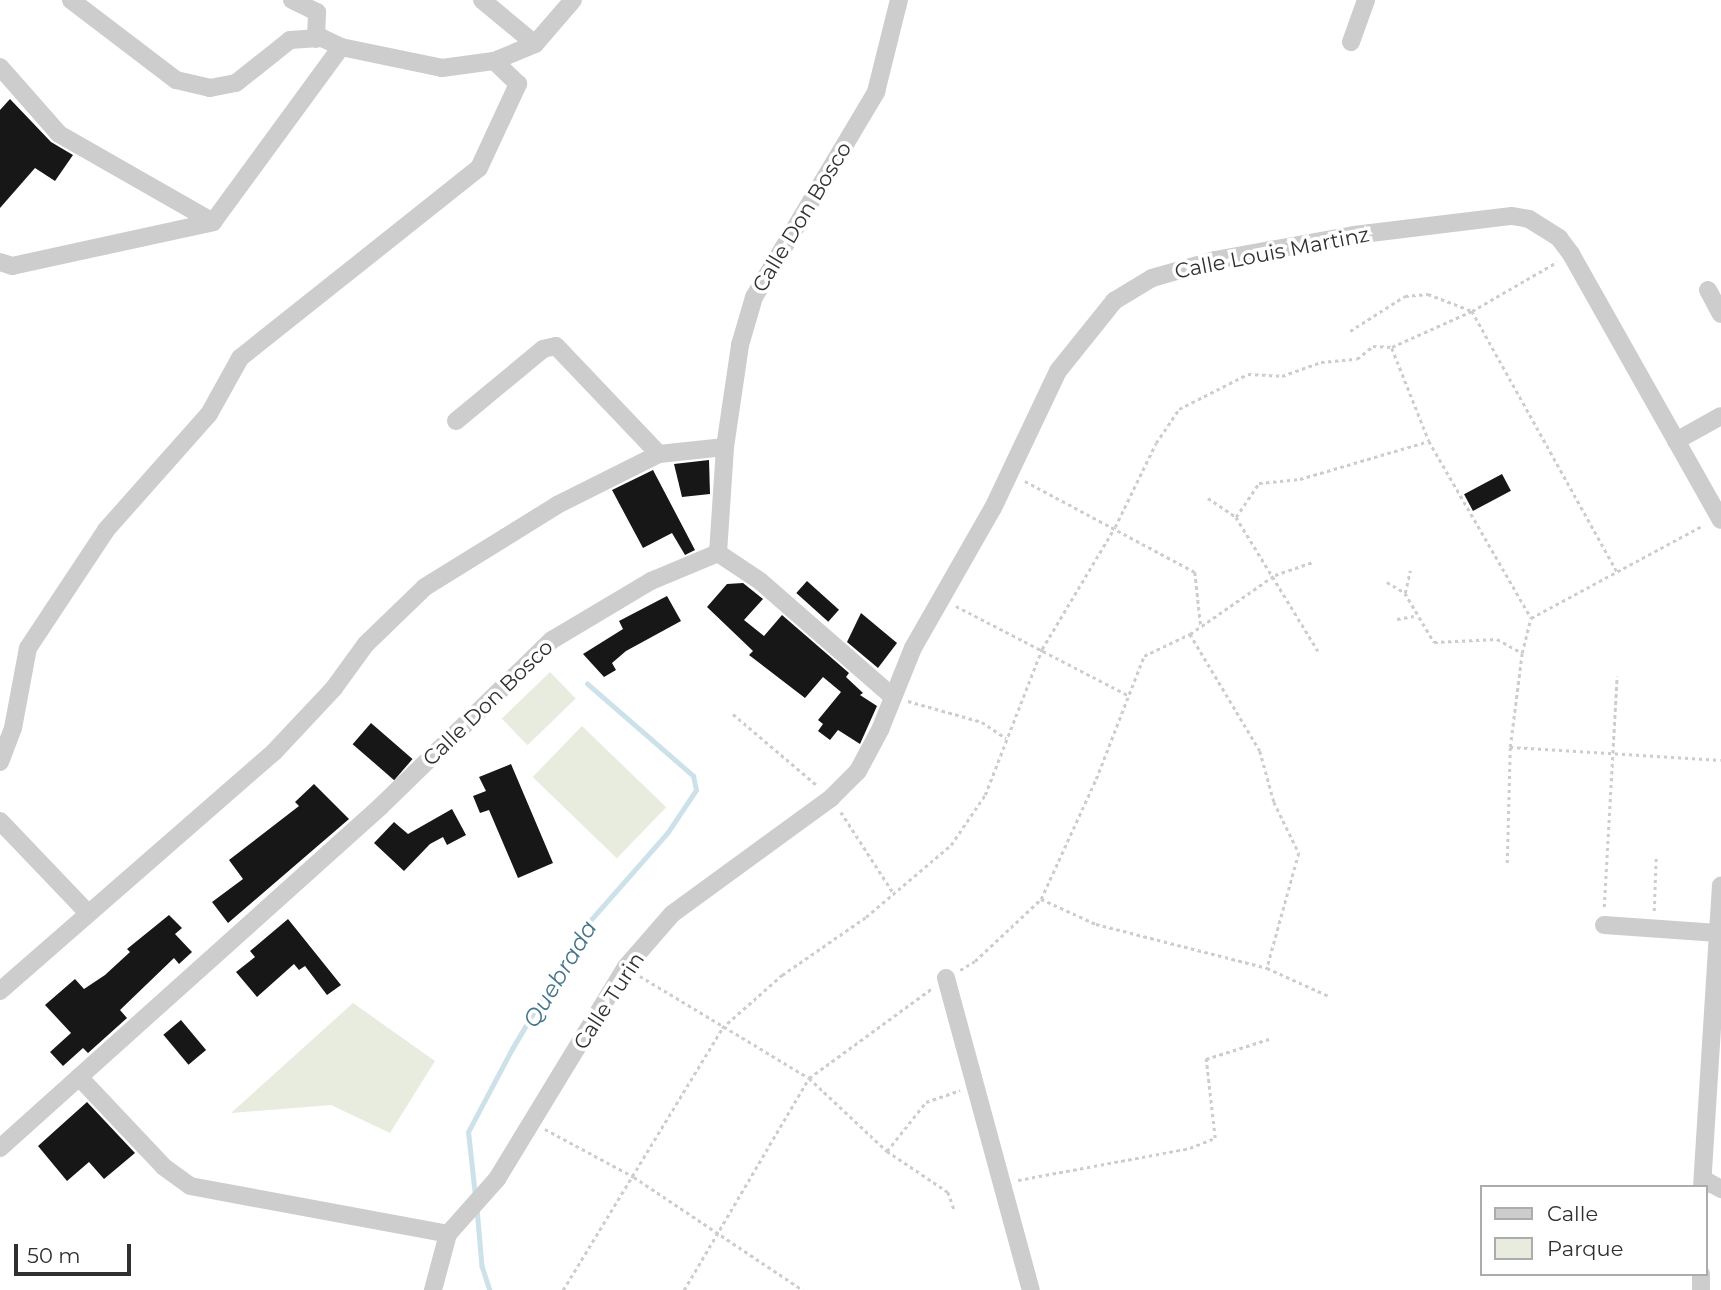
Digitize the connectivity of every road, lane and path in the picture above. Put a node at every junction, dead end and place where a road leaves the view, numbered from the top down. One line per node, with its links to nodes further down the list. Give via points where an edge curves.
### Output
1 (71, 0): 7 (street, via 176,80 210,88 236,83 290,40)
2 (292, 0): 7 (street, via 317,12)
3 (482, 0): 9 (street)
4 (573, 0): 9 (street)
5 (899, 0): 25 (street, Calle Don Bosco, via 876,92 754,297 740,345)
6 (1366, 0): 8 (street)
7 (316, 38): 10 (street)
8 (1351, 43)
9 (535, 44): 11 (street)
10 (341, 47): 11 (street, via 442,68); 13 (street)
11 (494, 61): 56 (street, via 518,83 479,168 240,358 209,414 106,530 28,648 13,728)
12 (0, 67): 13 (street, via 59,134)
13 (213, 222): 15 (street, via 12,266)
14 (1571, 254): 17 (path); 24 (street, Calle Louis Martinz); 27 (street, Calle Louis Martinz, via 1543,226 1511,216 1354,235 1215,260 1152,278 1114,301 1083,334 1058,371)
15 (0, 262)
16 (1708, 290): 18 (street)
17 (1472, 311): 19 (path, via 1428,294 1405,296); 20 (path); 35 (path)
18 (1721, 314)
19 (1350, 331)
20 (1392, 347): 23 (path); 31 (path, via 1373,346 1357,359 1321,362 1282,376 1248,374 1179,409 1156,443)
21 (1721, 416): 24 (street)
22 (456, 421): 26 (street, via 543,349 556,346)
23 (1429, 440): 29 (path, via 1300,479 1259,483); 41 (path)
24 (1676, 441): 30 (street, Calle Louis Martinz)
25 (726, 447): 26 (street); 32 (street, Calle Don Bosco)
26 (659, 454): 64 (street, via 556,505 425,587 366,644 334,688 274,752)
27 (1010, 474): 31 (path); 39 (street, Calle Louis Martinz)
28 (1208, 498): 29 (path)
29 (1236, 517): 36 (path)
30 (1720, 518): 35 (path)
31 (1115, 527): 43 (path, via 1195,572); 45 (path)
32 (718, 553): 50 (street, via 760,581); 75 (street, Calle Don Bosco, via 651,581 552,640 380,807)
33 (1313, 562): 36 (path)
34 (1410, 570): 38 (path)
35 (1618, 573): 41 (path)
36 (1275, 575): 43 (path); 46 (path)
37 (1387, 582): 38 (path)
38 (1405, 593): 40 (path)
39 (941, 599): 45 (path); 50 (street, Calle Louis Martinz)
40 (1414, 616): 42 (path); 47 (path, via 1434,642 1497,639)
41 (1531, 618): 47 (path)
42 (1396, 619)
43 (1201, 627): 44 (path)
44 (1190, 634): 49 (path, via 1144,656); 69 (path, via 1260,751 1274,802 1299,853)
45 (1042, 649): 49 (path); 52 (path)
46 (1318, 651)
47 (1522, 653): 53 (path)
48 (1617, 676): 54 (path)
49 (1128, 695): 63 (path, via 1096,779)
50 (892, 696): 52 (path, via 982,722); 57 (street, Calle Turin, via 858,771)
51 (733, 714): 57 (path)
52 (1007, 738): 62 (path, via 985,795 951,845)
53 (1510, 747): 54 (path); 60 (path)
54 (1612, 753): 55 (path); 65 (path)
55 (1721, 760)
56 (0, 762)
57 (831, 797): 62 (path); 68 (street, Calle Turin, via 672,914)
58 (0, 821): 64 (street)
59 (1656, 856): 66 (path)
60 (1507, 863)
61 (1721, 886): 67 (street)
62 (894, 894): 73 (path, via 782,975)
63 (1041, 899): 69 (path, via 1096,924); 70 (path, via 975,961)
64 (86, 911): 71 (street)
65 (1604, 925): 66 (street)
66 (1654, 928): 67 (street)
67 (1718, 933): 83 (street)
68 (626, 967): 73 (path); 78 (street, Calle Turin)
69 (1267, 968): 72 (path)
70 (946, 978): 76 (path); 77 (street)
71 (0, 991)
72 (1331, 997)
73 (722, 1028): 76 (path); 81 (path)
74 (1269, 1039): 82 (path, via 1206,1059 1215,1138 1190,1148)
75 (79, 1077): 79 (street, Calle Don Bosco); 86 (street, via 164,1167 190,1186)
76 (810, 1078): 80 (path); 87 (path)
77 (977, 1084): 80 (path, via 926,1102); 82 (street)
78 (533, 1123): 81 (path); 86 (street, Calle Turin, via 497,1179)
79 (0, 1148)
80 (887, 1151): 85 (path, via 948,1192)
81 (634, 1177): 87 (path); 89 (path)
82 (1005, 1183): 92 (street)
83 (1702, 1183): 84 (street)
84 (1721, 1189)
85 (954, 1209)
86 (449, 1234): 88 (street, Calle Turin)
87 (716, 1234): 90 (path); 91 (path)
88 (433, 1290)
89 (563, 1290)
90 (684, 1290)
91 (803, 1290)
92 (1031, 1290)

